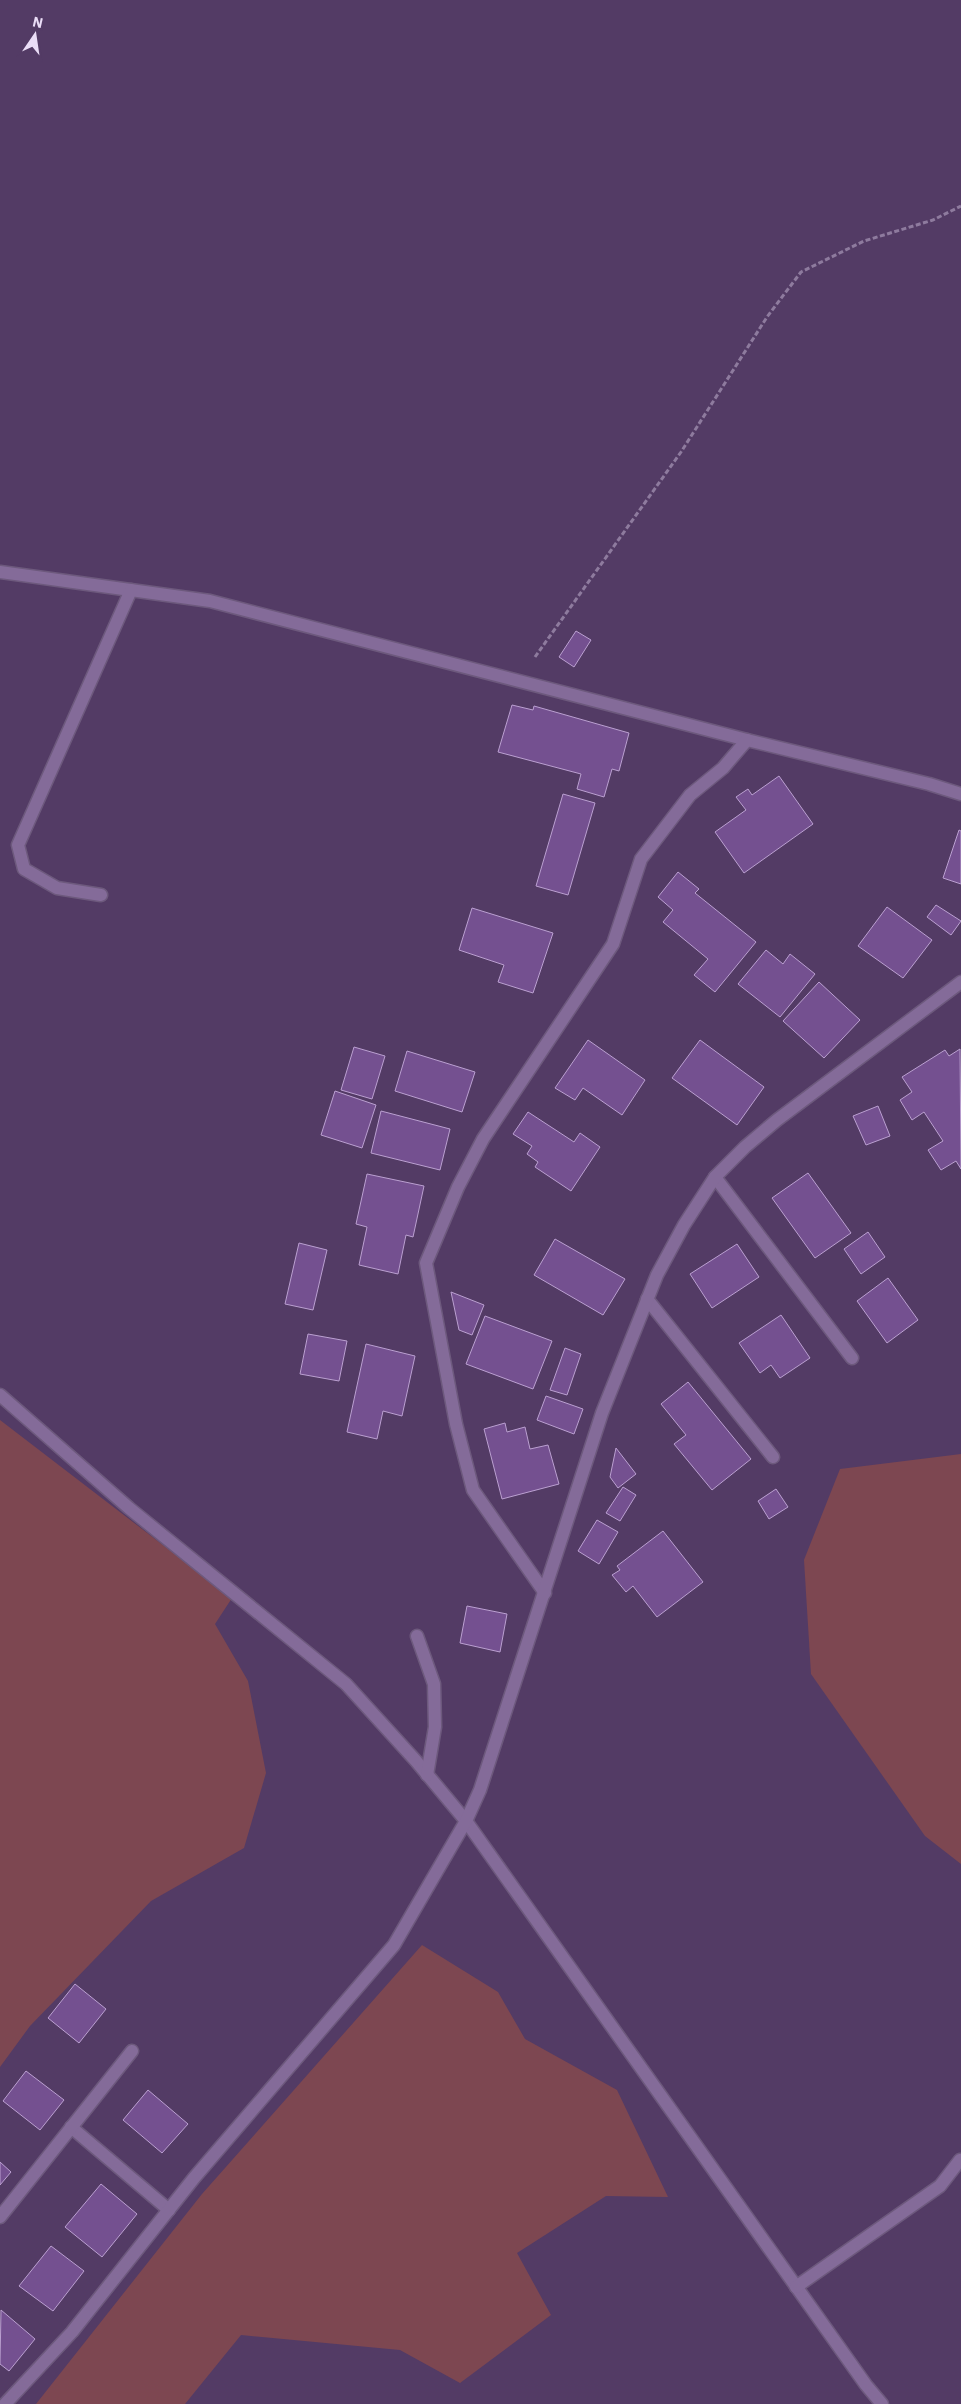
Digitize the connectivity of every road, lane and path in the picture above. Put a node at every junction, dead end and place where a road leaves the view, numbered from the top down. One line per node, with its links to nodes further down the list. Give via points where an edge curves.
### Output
1 (961, 206): 4 (path, via 934,220 864,241 801,272 767,317 681,452)
2 (0, 572): 3 (street)
3 (130, 590): 4 (street, via 210,601); 7 (street, via 18,845 24,869 58,888)
4 (519, 680): 5 (street)
5 (747, 740): 6 (street); 14 (street, via 723,768 690,794 641,859 613,944 483,1139 458,1187 426,1263 456,1424 473,1490)
6 (961, 794)
7 (101, 895)
8 (961, 982): 9 (street, via 777,1120)
9 (715, 1177): 10 (street, via 684,1225); 11 (street)
10 (647, 1299): 13 (street); 14 (street, via 602,1413)
11 (852, 1358)
12 (0, 1395): 16 (street, via 129,1508 346,1684)
13 (773, 1457)
14 (545, 1593): 17 (street, via 480,1790)
15 (417, 1636): 16 (street, via 434,1684 435,1726)
16 (427, 1775): 17 (street)
17 (466, 1821): 21 (street, via 394,1945); 23 (street)
18 (132, 2051): 19 (street)
19 (71, 2128): 21 (street); 22 (street)
20 (960, 2160): 23 (street, via 940,2186)
21 (169, 2210): 24 (street, via 72,2332)
22 (0, 2217)
23 (796, 2287): 25 (street)
24 (5, 2404)
25 (882, 2404)

